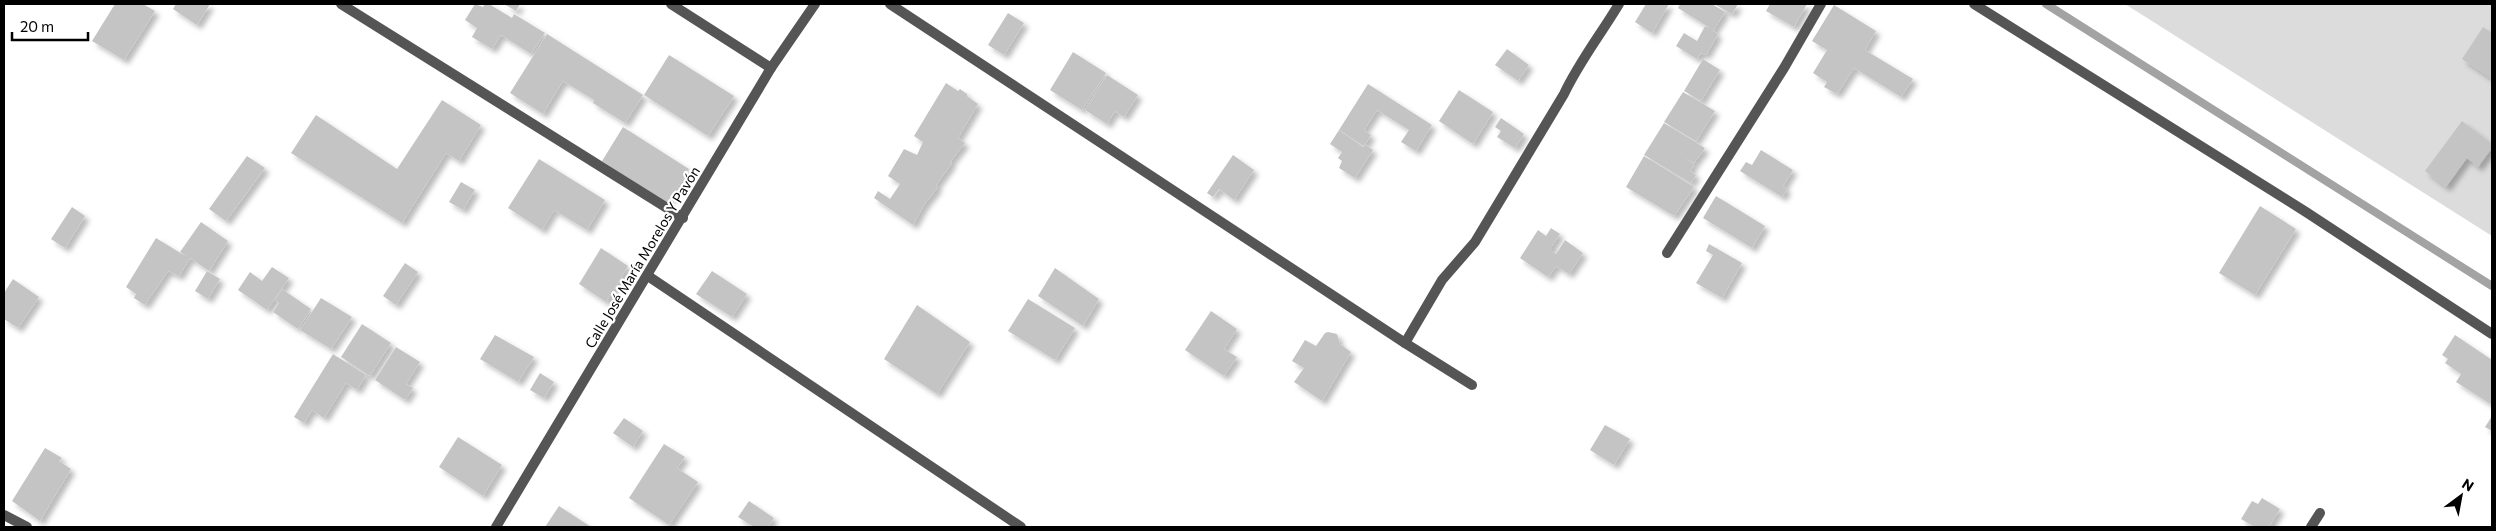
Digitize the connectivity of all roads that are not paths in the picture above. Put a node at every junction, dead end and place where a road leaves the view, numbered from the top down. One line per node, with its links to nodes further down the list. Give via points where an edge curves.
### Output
1 (341, 4): 9 (street)
2 (671, 4): 8 (street)
3 (815, 4): 8 (street, Calle José María Morelos Y Pavón)
4 (890, 4): 13 (street)
5 (1619, 4): 13 (street, via 1575,70 1564,94 1475,242 1442,280)
6 (1821, 4): 10 (street)
7 (1974, 4): 12 (street, via 2306,212)
8 (771, 68): 9 (street, Calle José María Morelos Y Pavón)
9 (683, 218): 11 (street, Calle José María Morelos Y Pavón)
10 (1667, 252)
11 (648, 276): 18 (street, Calle José María Morelos Y Pavón); 19 (street)
12 (2492, 334)
13 (1405, 343): 14 (street)
14 (1472, 385)
15 (2320, 513): 20 (street)
16 (4, 515): 17 (street)
17 (27, 527)
18 (496, 527)
19 (1021, 527)
20 (2311, 527)

